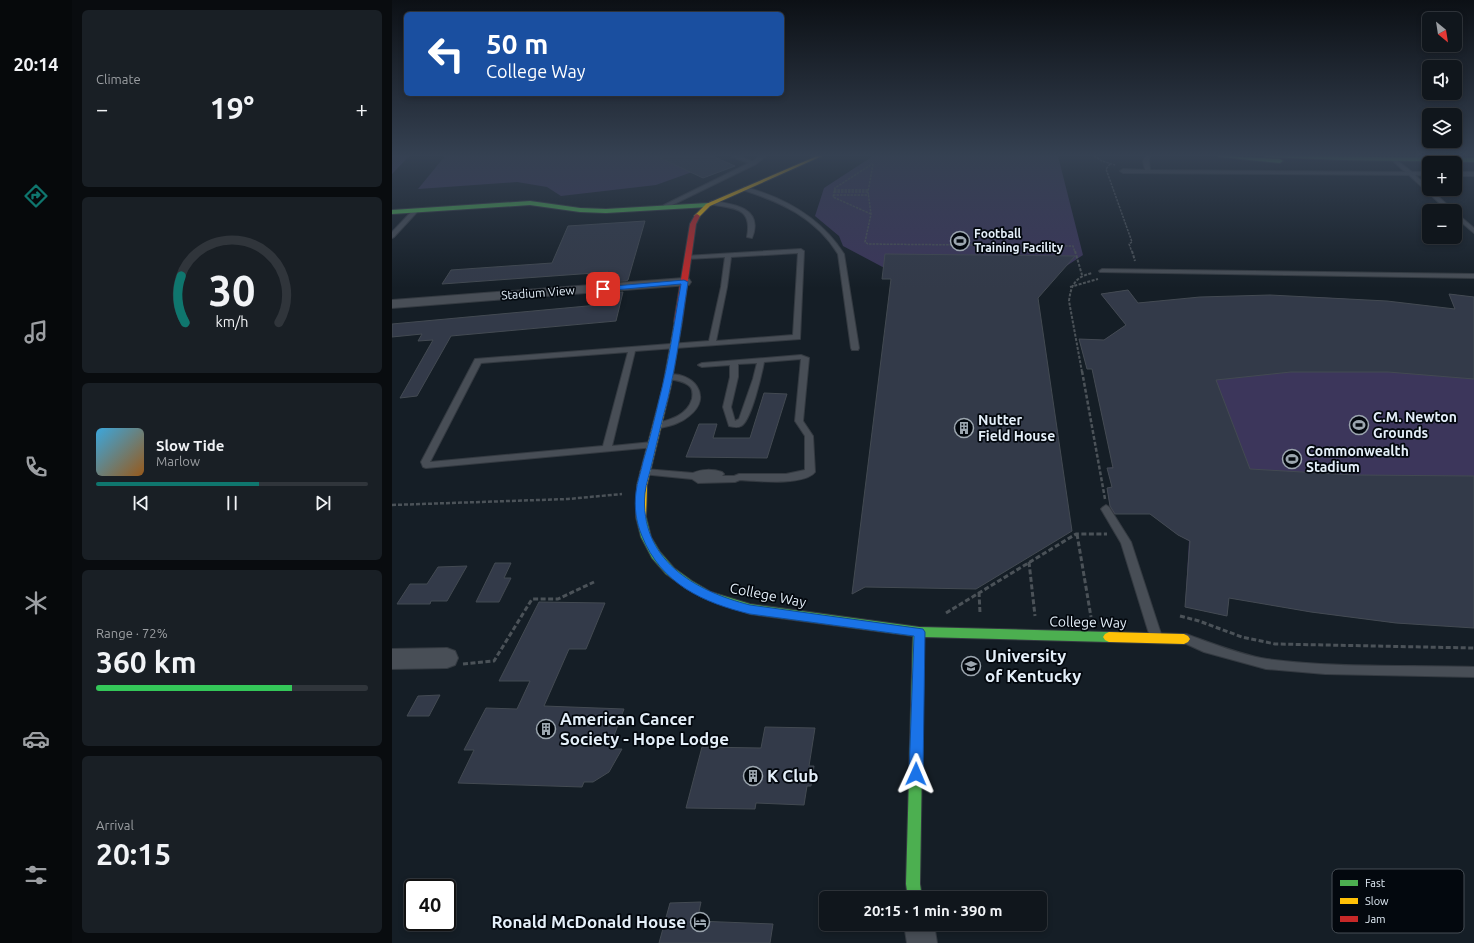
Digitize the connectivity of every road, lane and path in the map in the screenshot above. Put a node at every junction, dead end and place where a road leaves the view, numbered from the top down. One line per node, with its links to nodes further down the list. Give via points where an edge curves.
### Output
1 (678, 200): 8 (lane)
2 (719, 200): 7 (street, College Way)
3 (777, 200): 26 (lane, via 811,220 841,254)
4 (840, 200): 11 (path)
5 (870, 200): 11 (path)
6 (1117, 200): 18 (path, via 1132,242 1129,244)
7 (710, 204): 8 (street); 15 (lane, via 731,206 748,212 752,226); 17 (street, College Way, via 698,215 693,224)
8 (666, 206): 9 (street, via 595,212 530,203)
9 (415, 210): 10 (street); 14 (lane)
10 (392, 212)
11 (871, 214): 20 (path, via 865,242 868,244 1073,246)
12 (1462, 220): 13 (lane)
13 (1474, 231)
14 (392, 236)
15 (750, 237)
16 (728, 255): 17 (lane); 24 (lane); 24 (lane, via 801,251 797,337)
17 (687, 257): 22 (street, College Way)
18 (1136, 263)
19 (1102, 271): 20 (path); 21 (lane)
20 (1082, 275): 38 (path, via 1077,277 1070,287 1069,301)
21 (1474, 276)
22 (684, 282): 23 (street, Stadium View); 25 (street, College Way)
23 (392, 304)
24 (712, 343): 25 (lane)
25 (674, 345): 27 (lane); 31 (street, College Way)
26 (855, 348)
27 (632, 349): 34 (lane); 34 (lane, via 478,361 425,462 426,465)
28 (761, 360): 29 (lane); 29 (lane, via 743,420 739,424 732,424 727,407 734,377); 35 (lane, via 805,358 799,421 809,436 810,472 784,478 739,477 698,480 694,476)
29 (734, 363): 30 (lane)
30 (702, 365)
31 (669, 377): 32 (street, College Way); 32 (lane, via 682,378 692,383 696,390 696,399 690,412 678,420)
32 (657, 426): 33 (street, College Way)
33 (652, 445): 34 (lane); 35 (street, College Way)
34 (607, 449)
35 (645, 472): 36 (street, College Way)
36 (641, 492): 37 (path, via 568,499); 49 (street, College Way, via 642,526 652,550 668,570 706,595 750,609)
37 (392, 505)
38 (1106, 509): 40 (lane)
39 (1077, 534): 40 (path); 41 (path); 48 (path)
40 (1122, 534): 50 (lane)
41 (1029, 562): 43 (path); 47 (path)
42 (594, 582): 54 (path, via 558,599 532,599 494,661)
43 (979, 592): 45 (path, via 946,613); 46 (path)
44 (1180, 616): 52 (path, via 1242,637 1276,644)
45 (945, 619)
46 (981, 620)
47 (1036, 621)
48 (1092, 622)
49 (920, 632): 50 (street, College Way); 56 (street)
50 (1156, 638): 51 (street, College Way)
51 (1184, 639): 55 (lane, via 1266,664 1324,669)
52 (1474, 648)
53 (392, 659): 54 (street)
54 (453, 661)
55 (1474, 672)
56 (914, 891)
57 (920, 931): 58 (street)
58 (922, 943)

